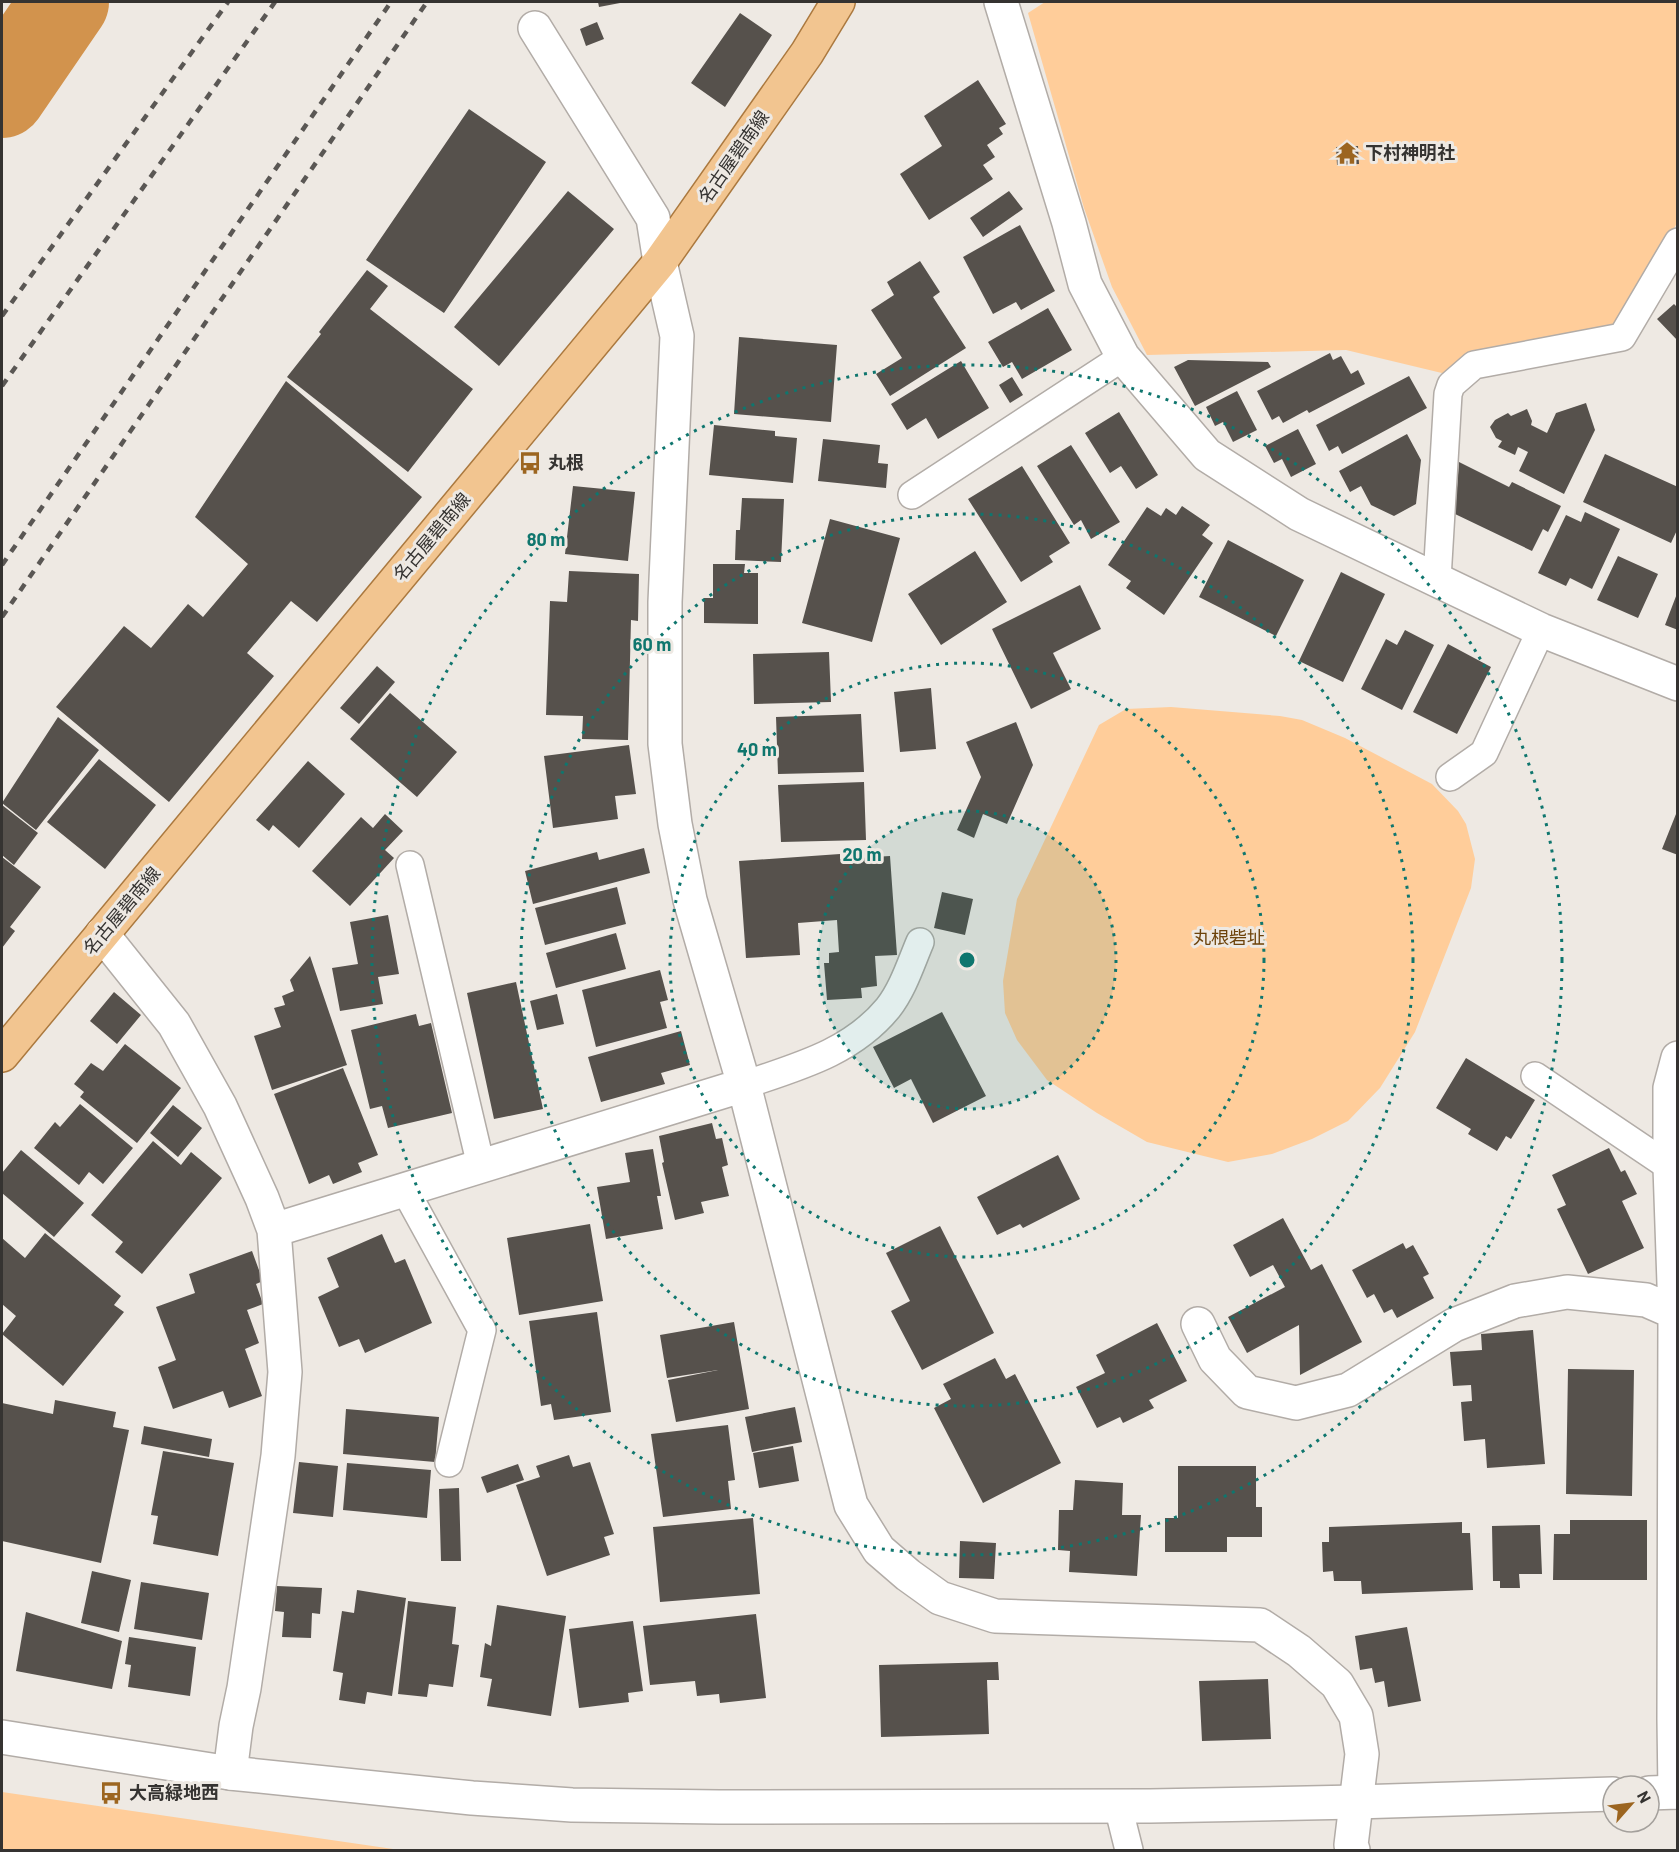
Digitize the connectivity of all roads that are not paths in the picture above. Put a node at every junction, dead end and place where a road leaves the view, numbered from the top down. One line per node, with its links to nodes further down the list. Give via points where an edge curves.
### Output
1 (838, 2): 5 (main road, 名古屋碧南線, via 807,53)
2 (1001, 2): 6 (street, via 1085,284)
3 (535, 28): 5 (street, via 653,218)
4 (1677, 242): 8 (lane, via 1622,337 1474,365 1451,385)
5 (660, 262): 13 (main road, 名古屋碧南線); 18 (street, via 677,336 665,602 665,744 690,900)
6 (1123, 357): 7 (lane); 8 (street, via 1208,455 1299,514)
7 (912, 495)
8 (1437, 579): 9 (street)
9 (1541, 630): 10 (street); 11 (lane, via 1484,753)
10 (1677, 684)
11 (1450, 777)
12 (410, 865): 19 (lane)
13 (102, 934): 15 (main road, 名古屋碧南線); 22 (street, via 174,1024 220,1106)
14 (920, 942): 18 (lane, via 888,1007 857,1038 819,1060)
15 (2, 1055)
16 (1677, 1058): 20 (street, via 1670,1088)
17 (1535, 1076): 20 (lane)
18 (744, 1085): 19 (street); 30 (street, via 851,1505 879,1550 940,1598 995,1616 1260,1625 1299,1651 1337,1684 1356,1716 1362,1755)
19 (481, 1166): 21 (street)
20 (1670, 1167): 23 (street)
21 (405, 1190): 22 (street); 25 (lane, via 482,1330)
22 (274, 1230): 27 (street, via 285,1372 279,1446)
23 (1676, 1314): 24 (street, via 1646,1300 1568,1292 1515,1301 1454,1325 1348,1390 1296,1403 1247,1392 1215,1359); 28 (street, via 1674,1719)
24 (1198, 1324)
25 (450, 1463)
26 (2, 1737): 27 (street)
27 (230, 1773): 31 (street, via 572,1805)
28 (1667, 1792)
29 (1601, 1794): 30 (street)
30 (1356, 1802): 31 (street); 33 (street)
31 (1118, 1806): 32 (lane)
32 (1129, 1851)
33 (1353, 1851)

